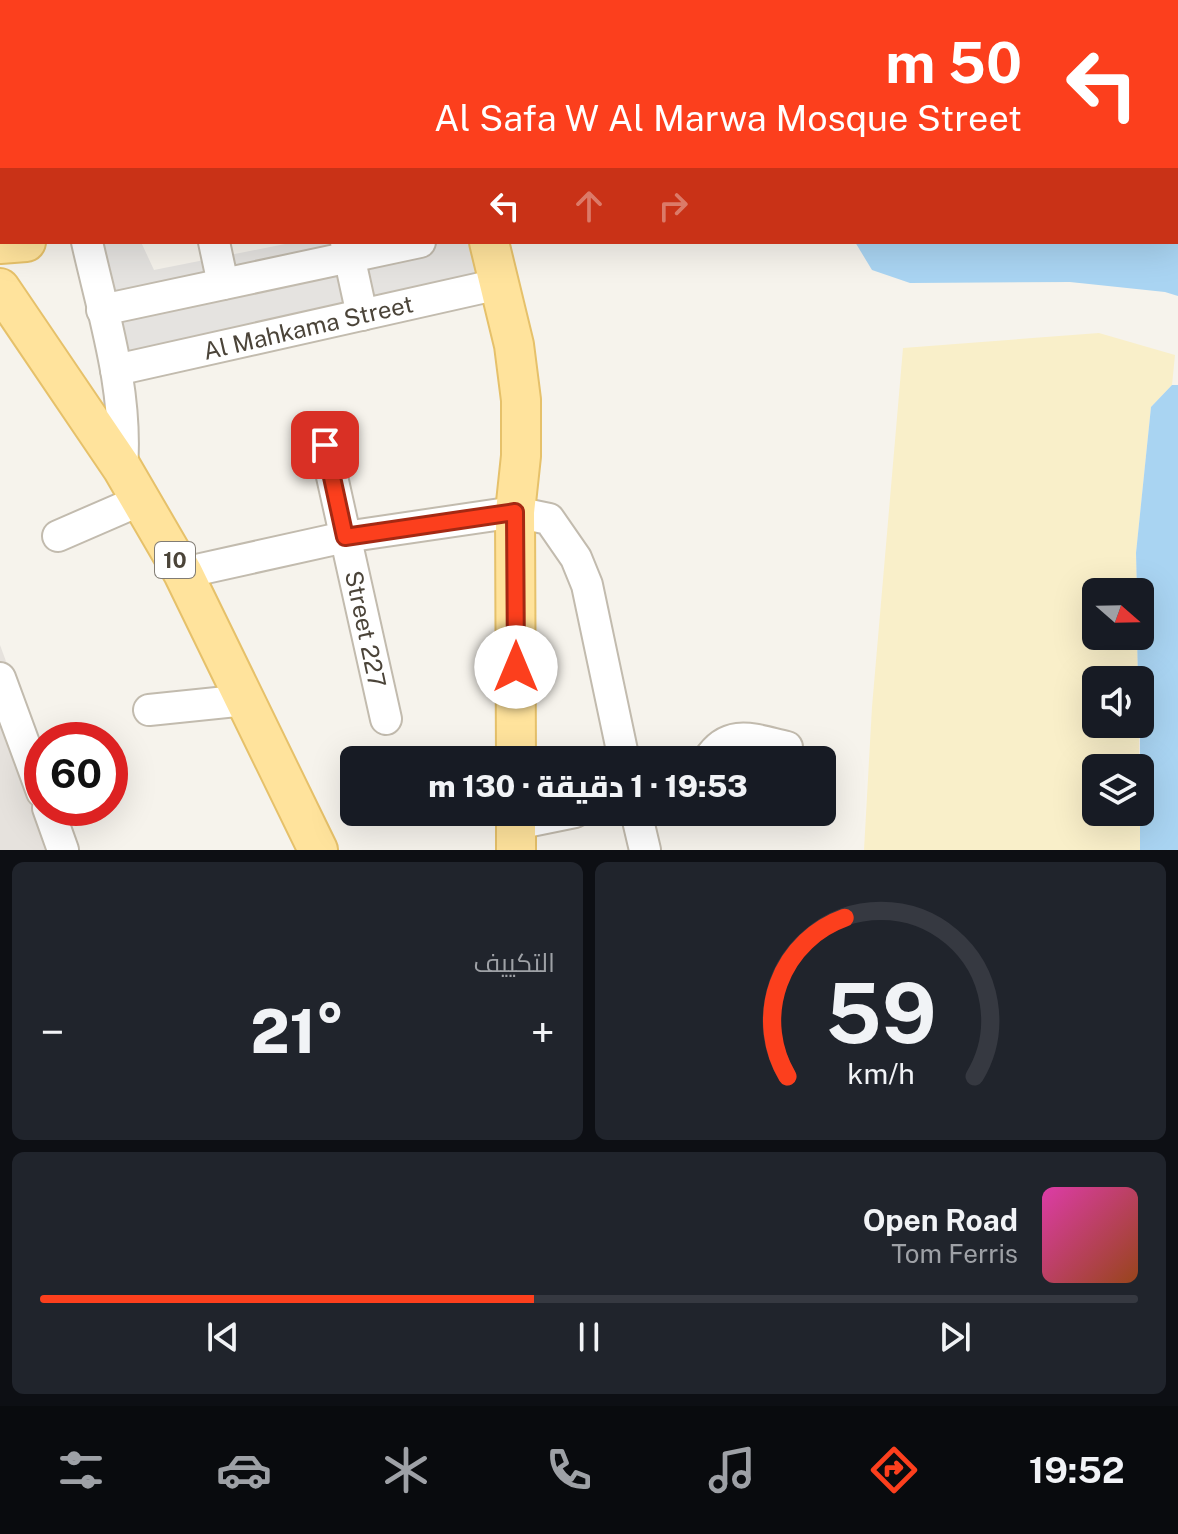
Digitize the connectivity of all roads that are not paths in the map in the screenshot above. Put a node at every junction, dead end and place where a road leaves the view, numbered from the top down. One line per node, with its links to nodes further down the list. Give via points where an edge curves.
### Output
1 (87, 244): 9 (street)
2 (214, 244): 6 (street)
3 (402, 244): 5 (street)
4 (489, 244): 7 (main road)
5 (348, 250): 6 (street); 10 (street)
6 (223, 284): 9 (street)
7 (499, 284): 10 (street, Al Mahkama Street); 14 (main road, via 521,400)
8 (0, 288): 13 (main road, 10)
9 (102, 310): 11 (street)
10 (362, 315): 11 (street, Al Mahkama Street)
11 (116, 370): 13 (street)
12 (325, 445): 16 (street, Street 227)
13 (132, 484): 15 (street); 17 (main road, 10)
14 (515, 512): 16 (street); 23 (main road); 24 (street, via 549,519 576,558 587,585)
15 (58, 536)
16 (345, 537): 17 (street); 21 (street, Street 227)
17 (183, 573): 19 (main road, 10)
18 (0, 678): 22 (street)
19 (246, 700): 20 (street); 30 (main road, 10)
20 (149, 710)
21 (386, 719)
22 (24, 743)
23 (516, 746)
24 (621, 746)
25 (718, 746): 26 (street, via 736,738)
26 (781, 746)
27 (54, 826): 29 (street)
28 (639, 826): 31 (street)
29 (63, 850)
30 (318, 850)
31 (645, 850)

